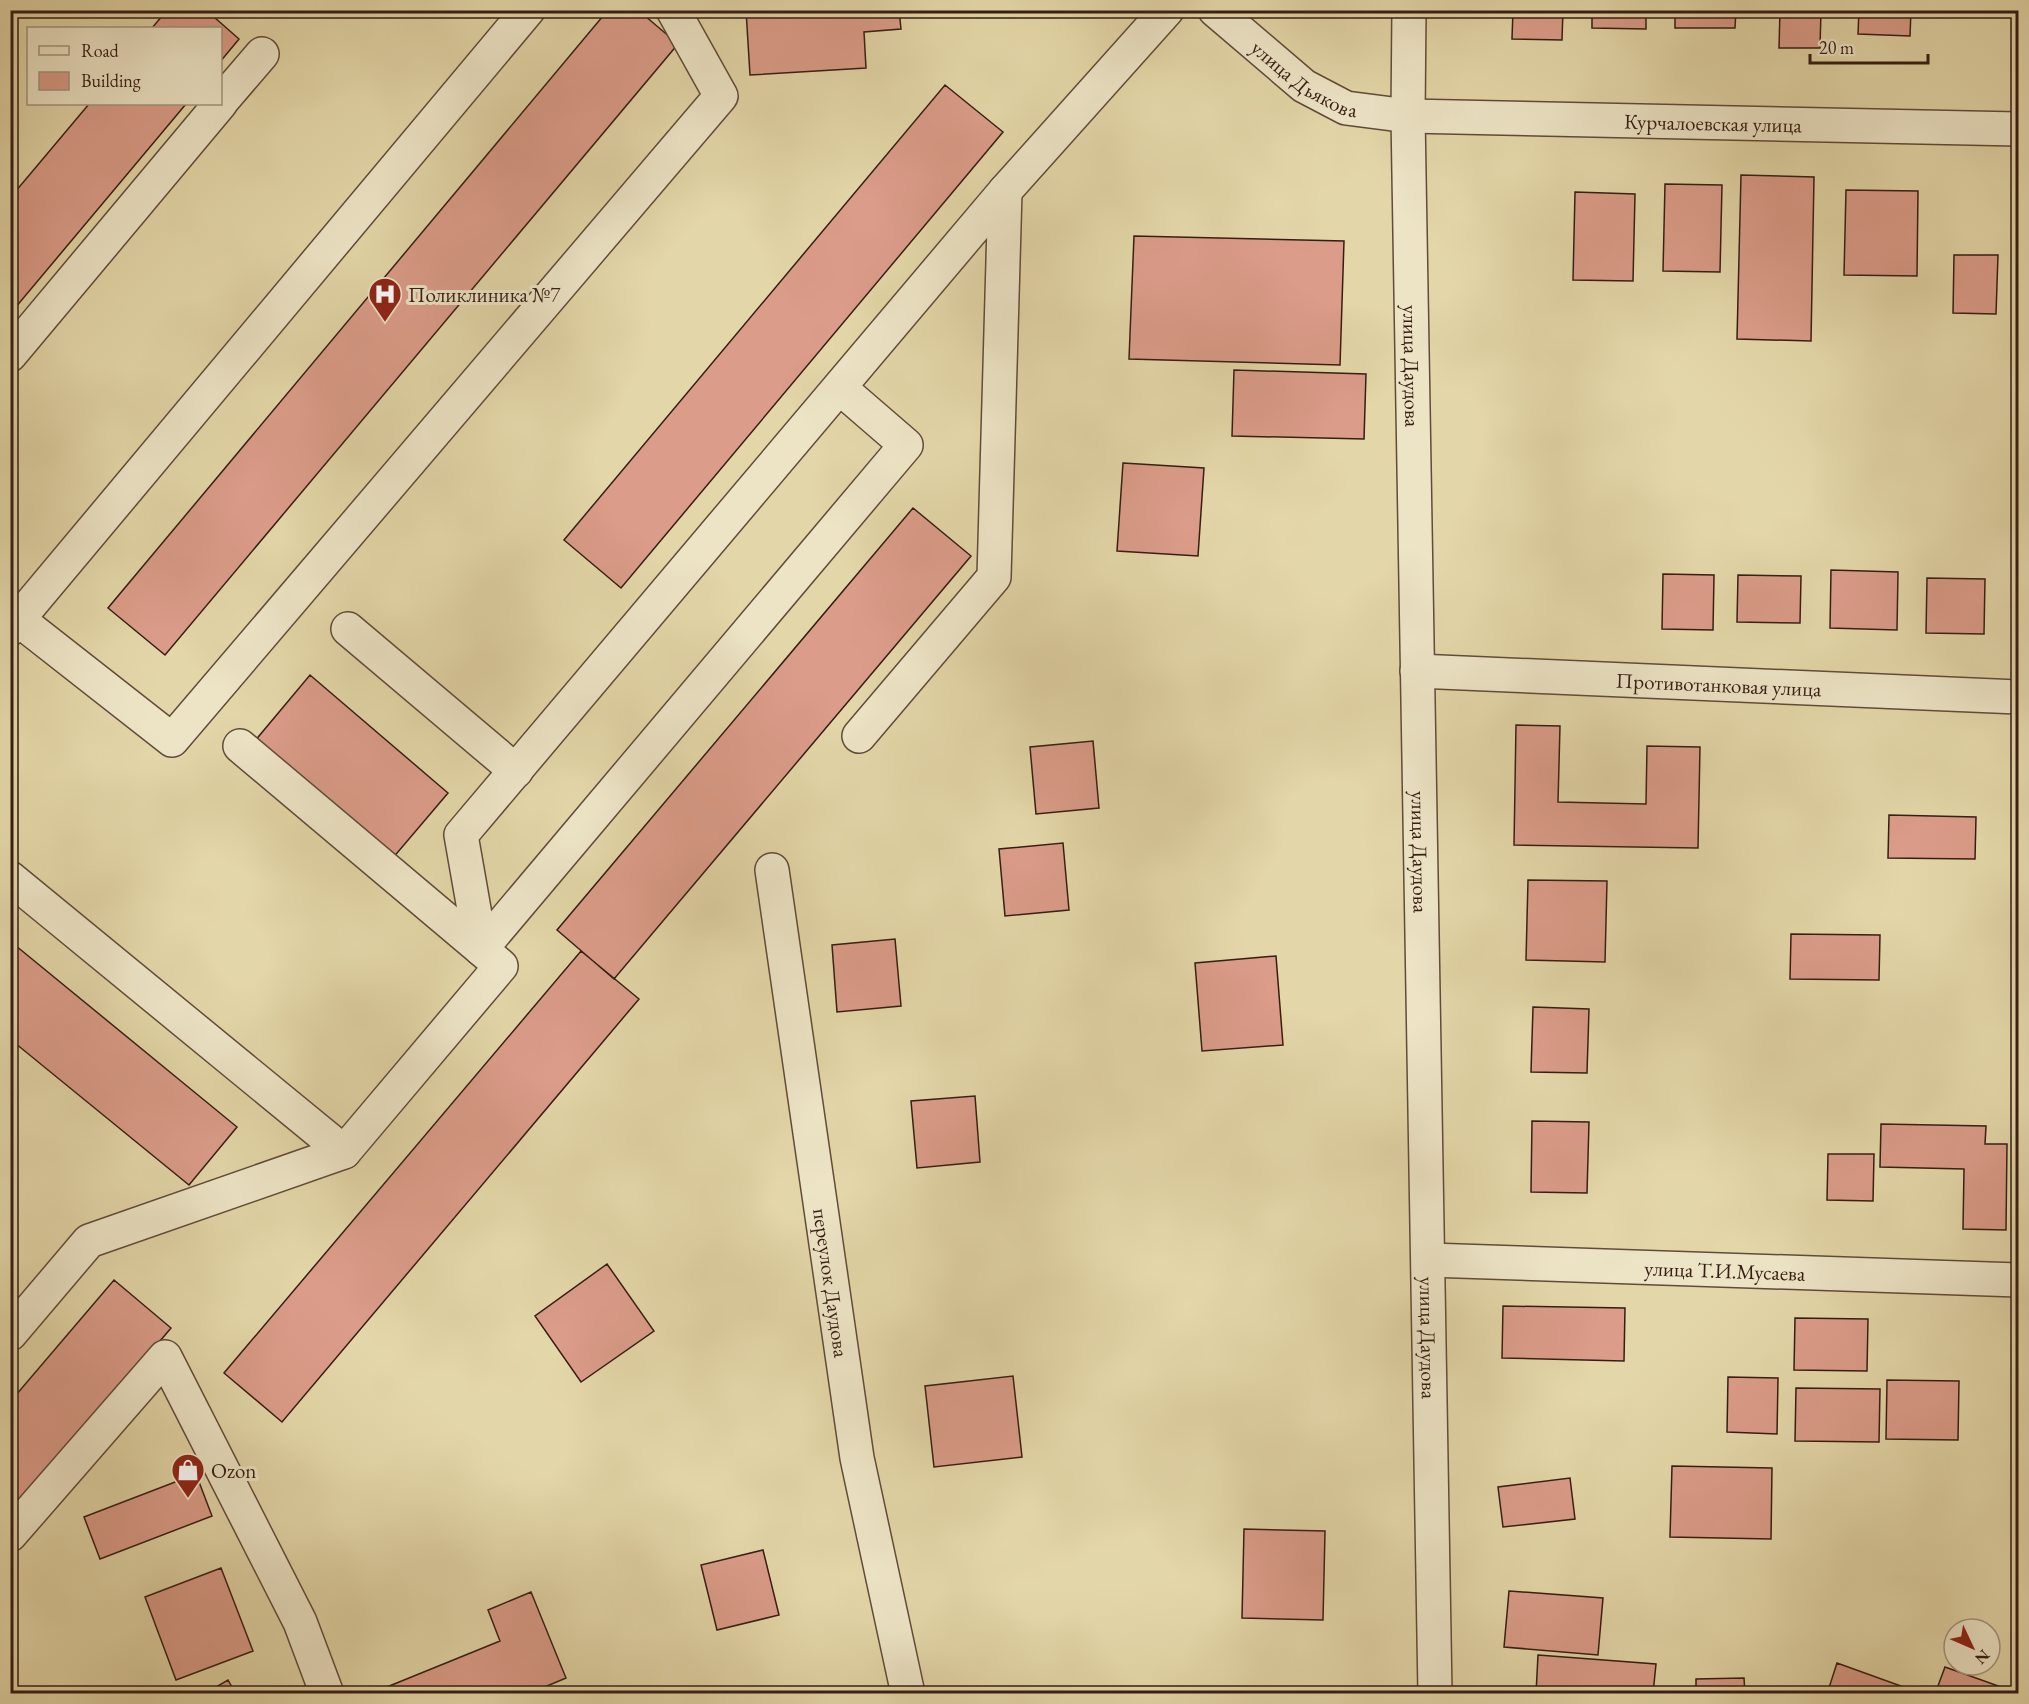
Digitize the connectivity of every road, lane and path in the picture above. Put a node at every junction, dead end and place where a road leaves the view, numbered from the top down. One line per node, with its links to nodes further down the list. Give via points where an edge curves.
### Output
1 (528, 10): 14 (street)
2 (673, 10): 14 (street, via 721,96 172,740)
3 (1167, 10): 11 (street)
4 (1215, 10): 9 (street, улица Дьякова, via 1304,86 1346,108)
5 (1409, 10): 9 (street, улица Даудова)
6 (262, 54): 7 (street)
7 (222, 101)
8 (218, 105): 12 (street)
9 (1408, 116): 10 (street, Курчалоевская улица); 16 (street, улица Даудова)
10 (2019, 129)
11 (1005, 191): 13 (street); 18 (street, via 994,577)
12 (10, 355)
13 (840, 388): 20 (street); 23 (street, via 906,445)
14 (13, 621)
15 (348, 628): 20 (street)
16 (1417, 670): 17 (street, Противотанковая улица); 25 (street, улица Даудова)
17 (2019, 697)
18 (860, 736)
19 (240, 746): 23 (street)
20 (516, 771): 23 (street, via 461,835)
21 (772, 870): 30 (street, переулок Даудова, via 857,1458)
22 (10, 878): 24 (street)
23 (481, 949): 24 (street, via 501,966)
24 (344, 1152): 27 (street, via 89,1241)
25 (1429, 1260): 26 (street, улица Т.И.Мусаева); 31 (street, улица Даудова)
26 (2019, 1280)
27 (10, 1334)
28 (10, 1535): 29 (street, via 165,1357 300,1622)
29 (327, 1694)
30 (908, 1694)
31 (1435, 1694)

